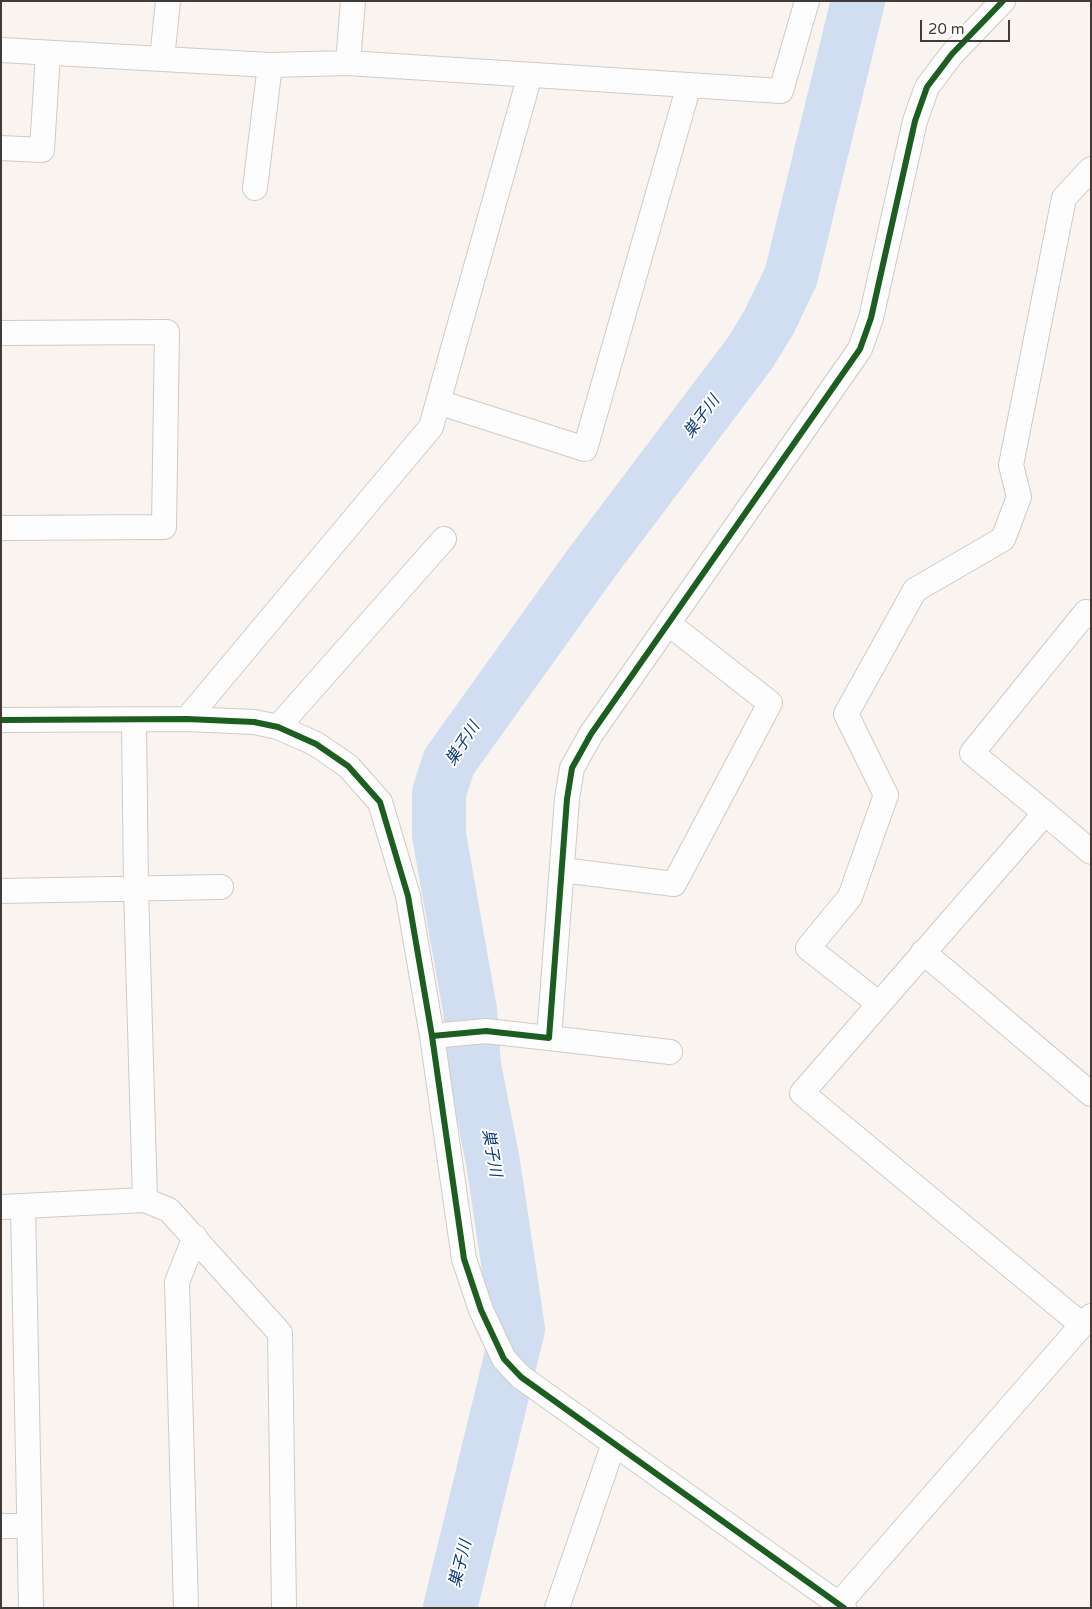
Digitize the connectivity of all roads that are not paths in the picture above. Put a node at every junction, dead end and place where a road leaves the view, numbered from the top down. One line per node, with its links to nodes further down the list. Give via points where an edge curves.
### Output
1 (168, 1): 7 (street)
2 (353, 1): 8 (street)
3 (807, 1): 11 (street, via 781,91)
4 (1003, 1): 20 (street, via 952,54 927,87 915,121 871,318 860,350)
5 (1, 50): 6 (street)
6 (48, 53): 7 (street); 12 (street, via 42,150)
7 (162, 59): 9 (street)
8 (348, 63): 9 (street); 10 (street)
9 (270, 65): 14 (street)
10 (530, 74): 11 (street); 16 (street)
11 (689, 85): 16 (street, via 586,449)
12 (1, 148)
13 (1091, 169): 32 (street, via 1064,198 1011,465 1019,497 1003,539 915,590 846,714 886,795 850,896 808,948)
14 (255, 188)
15 (1, 332): 17 (street, via 167,332 164,527)
16 (438, 402): 21 (street, via 431,427)
17 (1, 528)
18 (444, 539): 24 (street)
19 (1091, 616): 25 (street, via 1086,612 972,753)
20 (669, 624): 27 (street, via 591,734 572,768); 27 (street, via 770,703 674,884)
21 (187, 719): 23 (street); 24 (street, via 254,722)
22 (1, 720): 23 (street)
23 (134, 720): 29 (street)
24 (278, 727): 33 (street, via 316,744 348,766 380,802 408,896)
25 (1045, 813): 26 (street); 31 (street)
26 (1091, 852)
27 (562, 870): 34 (street)
28 (221, 887): 29 (street)
29 (136, 889): 30 (street); 37 (street)
30 (1, 891)
31 (923, 952): 32 (street); 36 (street)
32 (878, 1004): 40 (street, via 802,1093)
33 (442, 1035): 34 (street, via 486,1031); 41 (street, via 464,1259 481,1310 504,1359 521,1377)
34 (549, 1038): 35 (street)
35 (670, 1052)
36 (1091, 1094)
37 (145, 1200): 38 (street); 39 (street, via 169,1210)
38 (12, 1207): 43 (street)
39 (195, 1236): 46 (street, via 177,1282); 47 (street, via 280,1333)
40 (1087, 1321): 44 (street)
41 (614, 1442): 44 (street); 48 (street)
42 (1, 1526): 43 (street)
43 (29, 1526): 45 (street)
44 (841, 1606)
45 (31, 1608)
46 (186, 1608)
47 (284, 1608)
48 (558, 1608)

